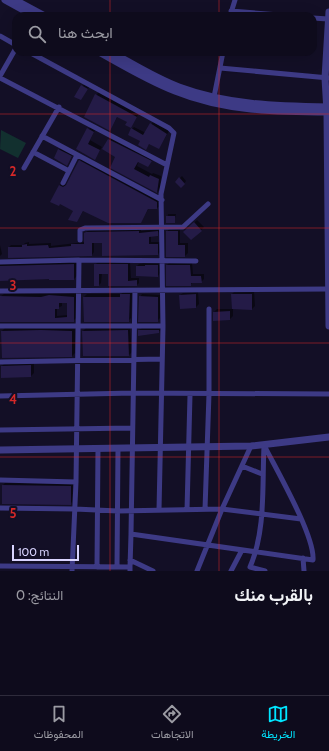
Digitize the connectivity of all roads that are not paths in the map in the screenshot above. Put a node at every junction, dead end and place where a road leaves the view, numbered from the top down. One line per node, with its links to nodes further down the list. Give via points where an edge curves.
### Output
1 (4, 0): 4 (street)
2 (15, 0): 5 (street)
3 (235, 0): 6 (street)
4 (26, 12)
5 (38, 12)
6 (231, 12)
7 (329, 16): 8 (street); 18 (street)
8 (317, 18)
9 (0, 36): 10 (street)
10 (12, 43)
11 (12, 55): 17 (street)
12 (36, 56): 25 (street, via 169,128 174,133)
13 (106, 56): 21 (street, via 151,81 206,101 264,111)
14 (119, 56): 19 (street, via 178,87)
15 (222, 56): 16 (street)
16 (220, 68): 18 (street); 19 (street)
17 (0, 77): 20 (street)
18 (327, 78): 21 (street)
19 (214, 97): 21 (street, via 265,106)
20 (59, 107): 22 (street); 25 (street)
21 (328, 109): 37 (street)
22 (42, 136): 23 (street); 24 (street)
23 (33, 152): 26 (street); 27 (street)
24 (77, 155): 27 (street); 29 (street)
25 (167, 165): 29 (street)
26 (24, 168)
27 (68, 171): 28 (street)
28 (62, 183)
29 (162, 200): 31 (street)
30 (208, 204): 31 (street, via 183,227)
31 (162, 228): 32 (street, via 85,228 80,230); 34 (street)
32 (80, 240)
33 (79, 260): 34 (street); 36 (street); 41 (street)
34 (162, 260): 35 (street); 40 (street)
35 (196, 261)
36 (0, 262)
37 (329, 289): 40 (street); 47 (street)
38 (0, 291): 41 (street)
39 (135, 291): 40 (street); 41 (street); 45 (street)
40 (163, 291): 46 (street)
41 (78, 292): 44 (street)
42 (209, 308): 54 (street)
43 (0, 326): 44 (street)
44 (78, 326): 45 (street); 50 (street)
45 (134, 326): 46 (street); 49 (street)
46 (162, 326): 48 (street)
47 (329, 326)
48 (162, 359): 49 (street); 53 (street)
49 (134, 360): 50 (street); 52 (street)
50 (77, 361): 51 (street); 58 (street)
51 (0, 362)
52 (133, 393): 53 (street); 58 (street); 59 (street)
53 (161, 394): 56 (street); 65 (street)
54 (209, 394): 55 (street); 56 (street); 67 (street)
55 (329, 394)
56 (190, 395): 66 (street)
57 (0, 396): 58 (street)
58 (77, 396): 60 (street)
59 (132, 428): 60 (street); 70 (street)
60 (76, 429): 61 (street); 71 (street)
61 (0, 430)
62 (329, 437): 63 (street)
63 (264, 445): 64 (street); 74 (street); 87 (street)
64 (251, 446): 67 (street); 73 (street)
65 (160, 447): 66 (street); 70 (street); 82 (street)
66 (189, 447): 67 (street); 83 (street)
67 (208, 447): 79 (street)
68 (98, 448): 69 (street); 71 (street); 81 (street)
69 (118, 448): 70 (street); 84 (street)
70 (132, 448): 85 (street)
71 (76, 449): 72 (street); 76 (street)
72 (0, 450)
73 (242, 466): 74 (street); 80 (street)
74 (262, 474): 86 (street)
75 (0, 480): 76 (street)
76 (76, 482): 78 (street)
77 (0, 508): 78 (street)
78 (76, 509): 81 (street); 98 (street)
79 (205, 509): 80 (street); 83 (street)
80 (222, 509): 86 (street); 89 (street)
81 (98, 510): 84 (street); 95 (street)
82 (159, 510): 83 (street); 85 (street)
83 (187, 510)
84 (118, 511): 85 (street); 96 (street)
85 (132, 511): 88 (street)
86 (261, 515): 87 (street); 91 (street)
87 (301, 520): 92 (street, via 314,551 313,560)
88 (131, 534): 89 (street); 93 (street)
89 (208, 546): 90 (street); 101 (street)
90 (242, 550): 91 (street); 102 (street)
91 (257, 552): 92 (street); 103 (street, via 250,567)
92 (303, 558): 104 (street)
93 (130, 560): 99 (street); 100 (street)
94 (0, 566): 97 (street)
95 (97, 567): 96 (street); 98 (street)
96 (117, 567): 99 (street)
97 (41, 568): 98 (street)
98 (73, 568)
99 (130, 569)
100 (153, 571)
101 (197, 571)
102 (231, 571)
103 (265, 571)
104 (304, 571)

